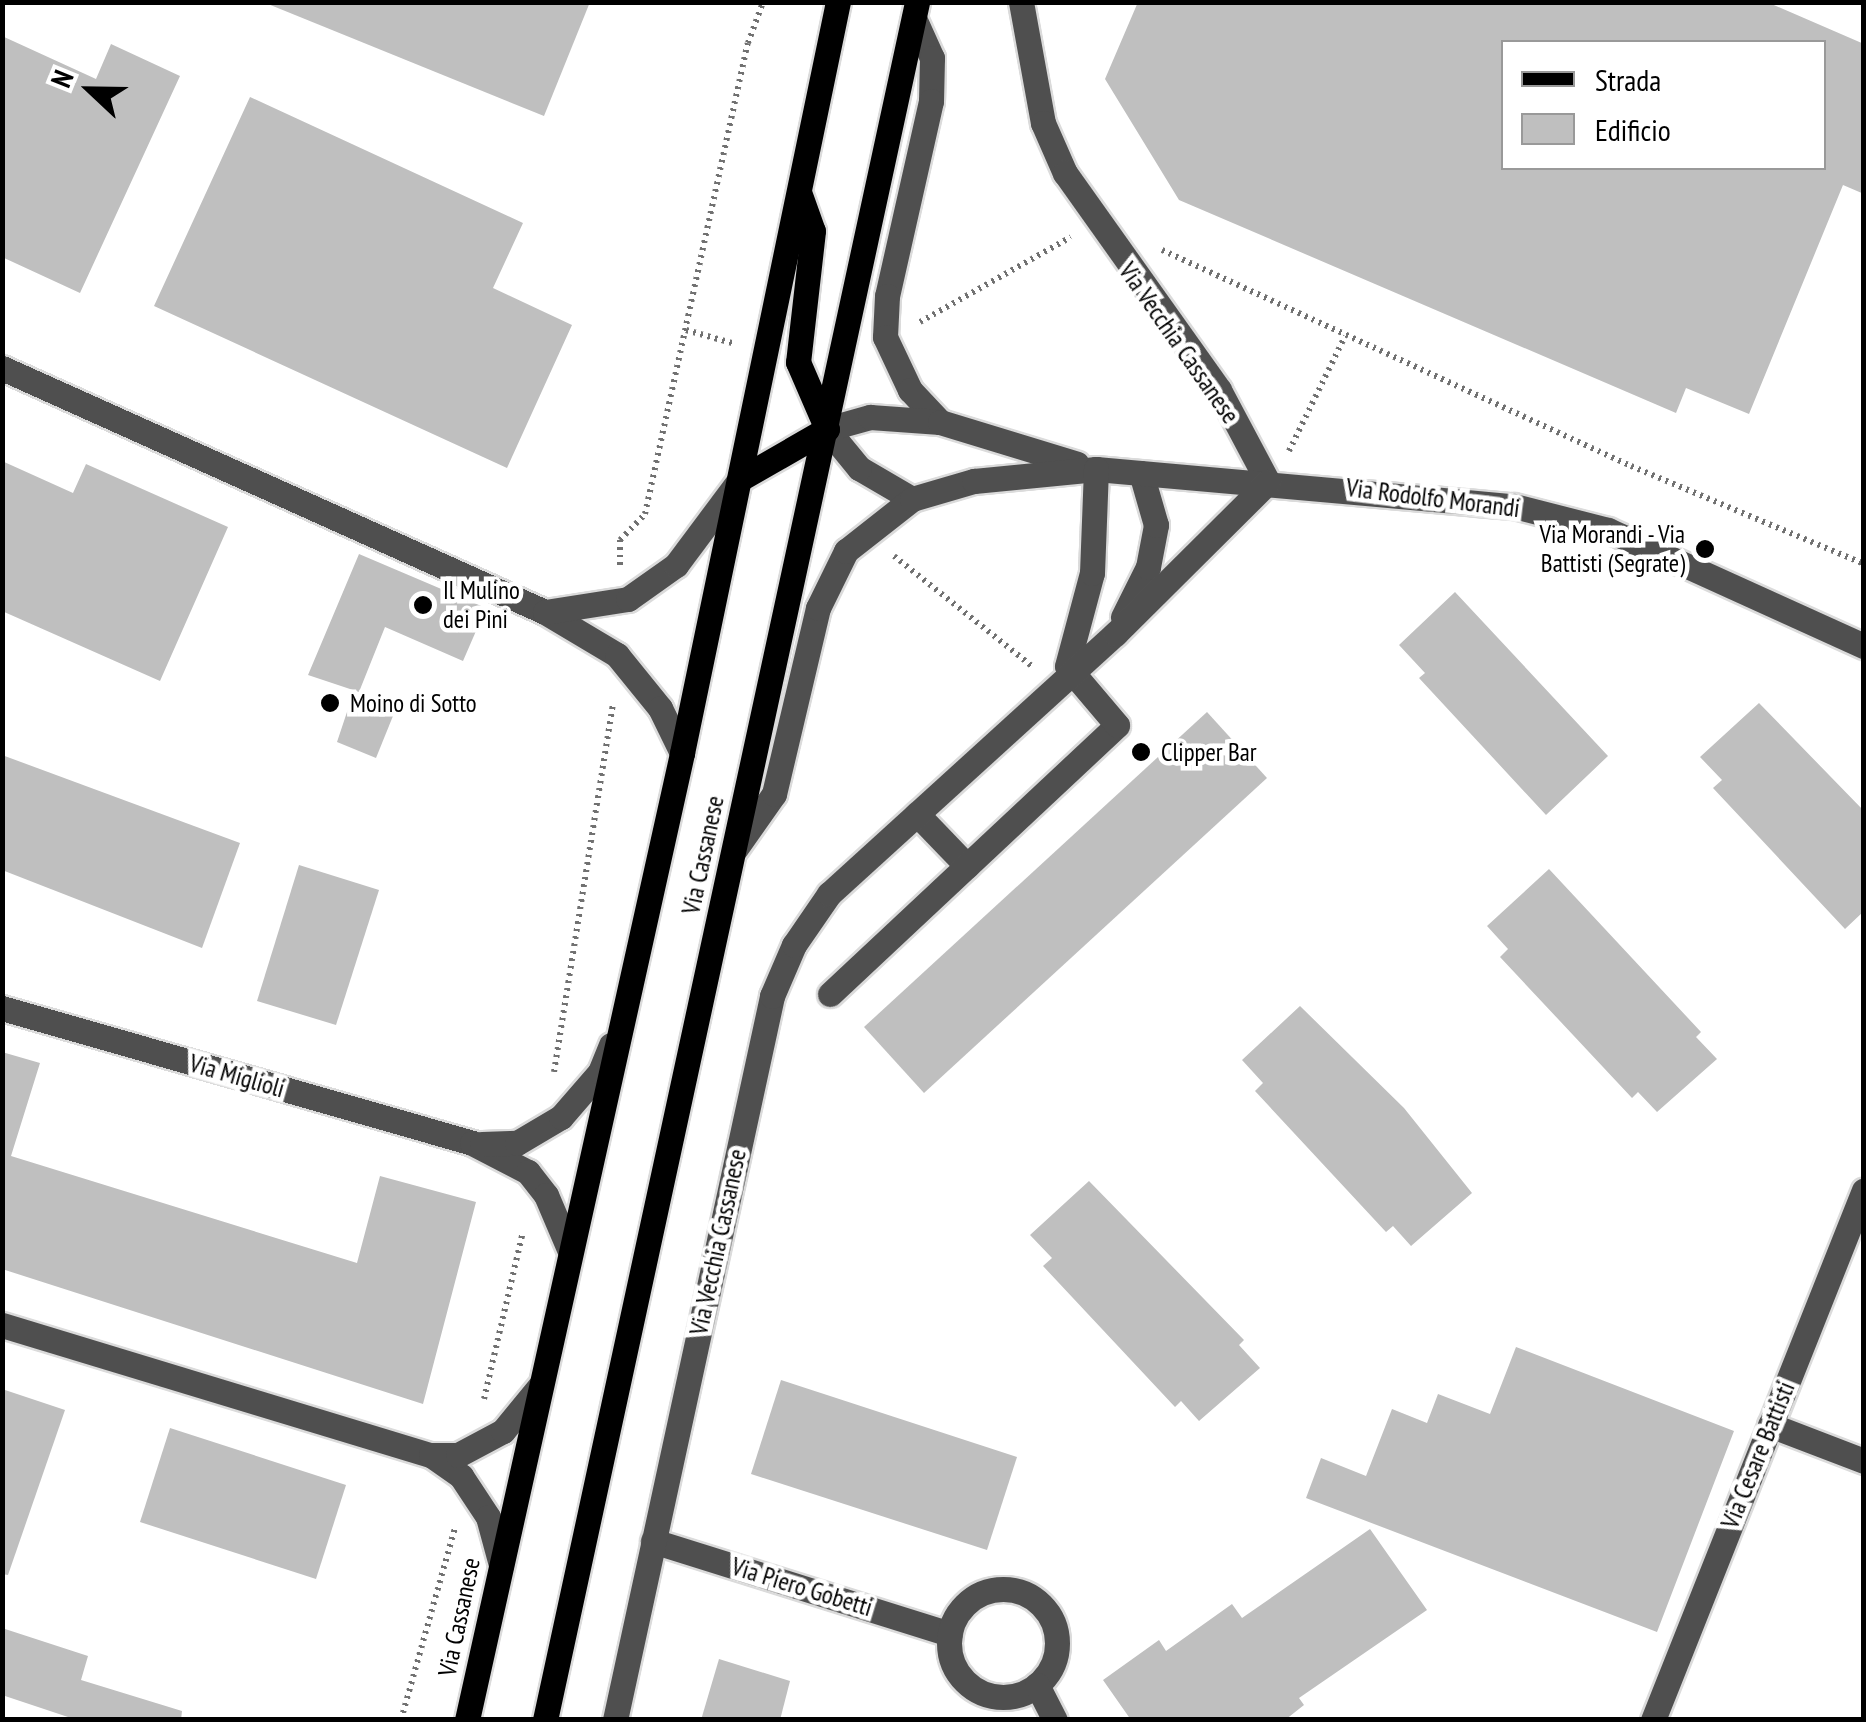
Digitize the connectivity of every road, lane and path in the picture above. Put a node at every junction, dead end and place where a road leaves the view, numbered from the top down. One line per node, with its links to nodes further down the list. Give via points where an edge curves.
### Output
1 (763, 2): 20 (path, via 748,43 645,514 618,548)
2 (838, 2): 5 (main road, Via Cassanese)
3 (1021, 2): 6 (street, Via Vecchia Cassanese, via 1043,123)
4 (914, 8): 11 (street, via 932,58 932,101 884,337 910,390); 12 (main road, Via Cassanese)
5 (800, 192): 12 (main road, via 813,231 798,362); 15 (main road, Via Cassanese)
6 (1097, 223): 8 (path); 16 (street, Via Vecchia Cassanese, via 1219,390)
7 (1149, 244): 9 (path)
8 (911, 327)
9 (1345, 336): 16 (path, via 1304,428); 19 (path)
10 (2, 368): 21 (street)
11 (940, 422): 12 (street, Via Rodolfo Morandi, via 870,417); 13 (street, Via Rodolfo Morandi)
12 (826, 429): 15 (main road); 17 (street, via 859,468); 28 (main road, Via Cassanese)
13 (1096, 469): 14 (street, Via Rodolfo Morandi); 17 (street, Via Rodolfo Morandi, via 974,481); 25 (street, via 1098,532)
14 (1141, 472): 16 (street, Via Rodolfo Morandi); 22 (street, via 1156,525 1148,567)
15 (740, 479): 20 (street, via 676,565); 26 (main road, Via Cassanese)
16 (1268, 482): 22 (street, Via Vecchia Cassanese); 23 (street, Via Rodolfo Morandi, via 1464,498 1566,517 1647,545)
17 (912, 498): 28 (street, Via Rodolfo Morandi, via 846,551 828,580 780,778)
18 (891, 553): 25 (path)
19 (1864, 564)
20 (628, 598): 21 (street)
21 (545, 612): 24 (street)
22 (1114, 634): 25 (street, Via Vecchia Cassanese)
23 (1864, 646)
24 (617, 654): 26 (street, via 660,708); 33 (path)
25 (1063, 681): 27 (street, Via Vecchia Cassanese); 29 (street, via 1117,726)
26 (682, 753): 32 (main road, Via Cassanese)
27 (917, 814): 29 (street); 45 (street, Via Vecchia Cassanese, via 829,894 794,945 772,996)
28 (736, 848): 51 (main road, Via Cassanese)
29 (968, 866): 30 (street)
30 (830, 994)
31 (2, 1008): 34 (street, Via Miglioli)
32 (616, 1033): 33 (street, via 580,1098); 37 (main road, Via Cassanese)
33 (545, 1128): 34 (street, via 517,1143)
34 (472, 1143): 35 (street)
35 (535, 1180): 37 (street); 41 (path)
36 (1864, 1190): 40 (street, Via Cesare Battisti)
37 (569, 1249): 39 (main road, Via Cassanese)
38 (2, 1325): 42 (street)
39 (539, 1386): 41 (street, via 514,1423); 46 (main road, Via Cassanese)
40 (1770, 1425): 43 (street); 54 (street, Via Cesare Battisti)
41 (472, 1448): 42 (street)
42 (432, 1455): 44 (street)
43 (1864, 1462)
44 (465, 1482): 46 (street, via 494,1530); 49 (path)
45 (653, 1541): 47 (street, Via Piero Gobetti); 52 (street, Via Vecchia Cassanese)
46 (501, 1565): 50 (main road, Via Cassanese)
47 (950, 1634): 48 (street, via 960,1675 982,1693 1010,1697); 48 (street, via 966,1603 981,1594 1015,1590 1031,1596 1053,1622 1057,1639 1049,1672)
48 (1037, 1685): 53 (street)
49 (401, 1720)
50 (468, 1720)
51 (545, 1720)
52 (615, 1720)
53 (1055, 1720)
54 (1653, 1720)

